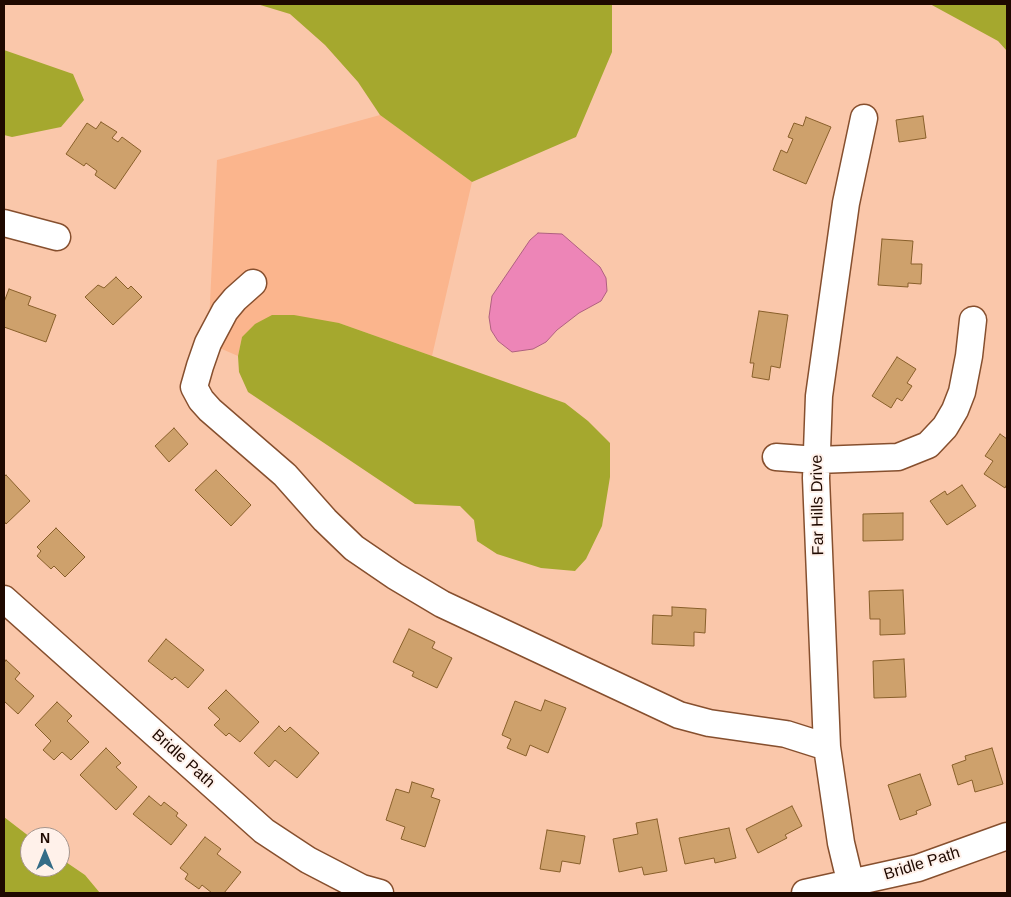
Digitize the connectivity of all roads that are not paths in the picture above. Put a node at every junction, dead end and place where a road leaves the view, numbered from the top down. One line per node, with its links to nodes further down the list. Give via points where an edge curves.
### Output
1 (864, 118): 7 (street, Far Hills Drive, via 846,203 819,396)
2 (4, 223): 3 (street)
3 (57, 237)
4 (253, 283): 9 (street, via 225,311 208,343 194,387 210,410 285,475 354,548 442,604 679,715 709,723 786,734)
5 (973, 320): 7 (street, via 962,392 955,410 937,437 928,445 898,457)
6 (776, 457): 7 (street)
7 (817, 460): 9 (street, Far Hills Drive)
8 (4, 599): 12 (street, Bridle Path, via 264,830 308,860 362,888)
9 (827, 747): 11 (street, Far Hills Drive)
10 (1007, 836): 11 (street, Bridle Path)
11 (851, 888): 13 (street, Bridle Path)
12 (380, 893)
13 (805, 893)

